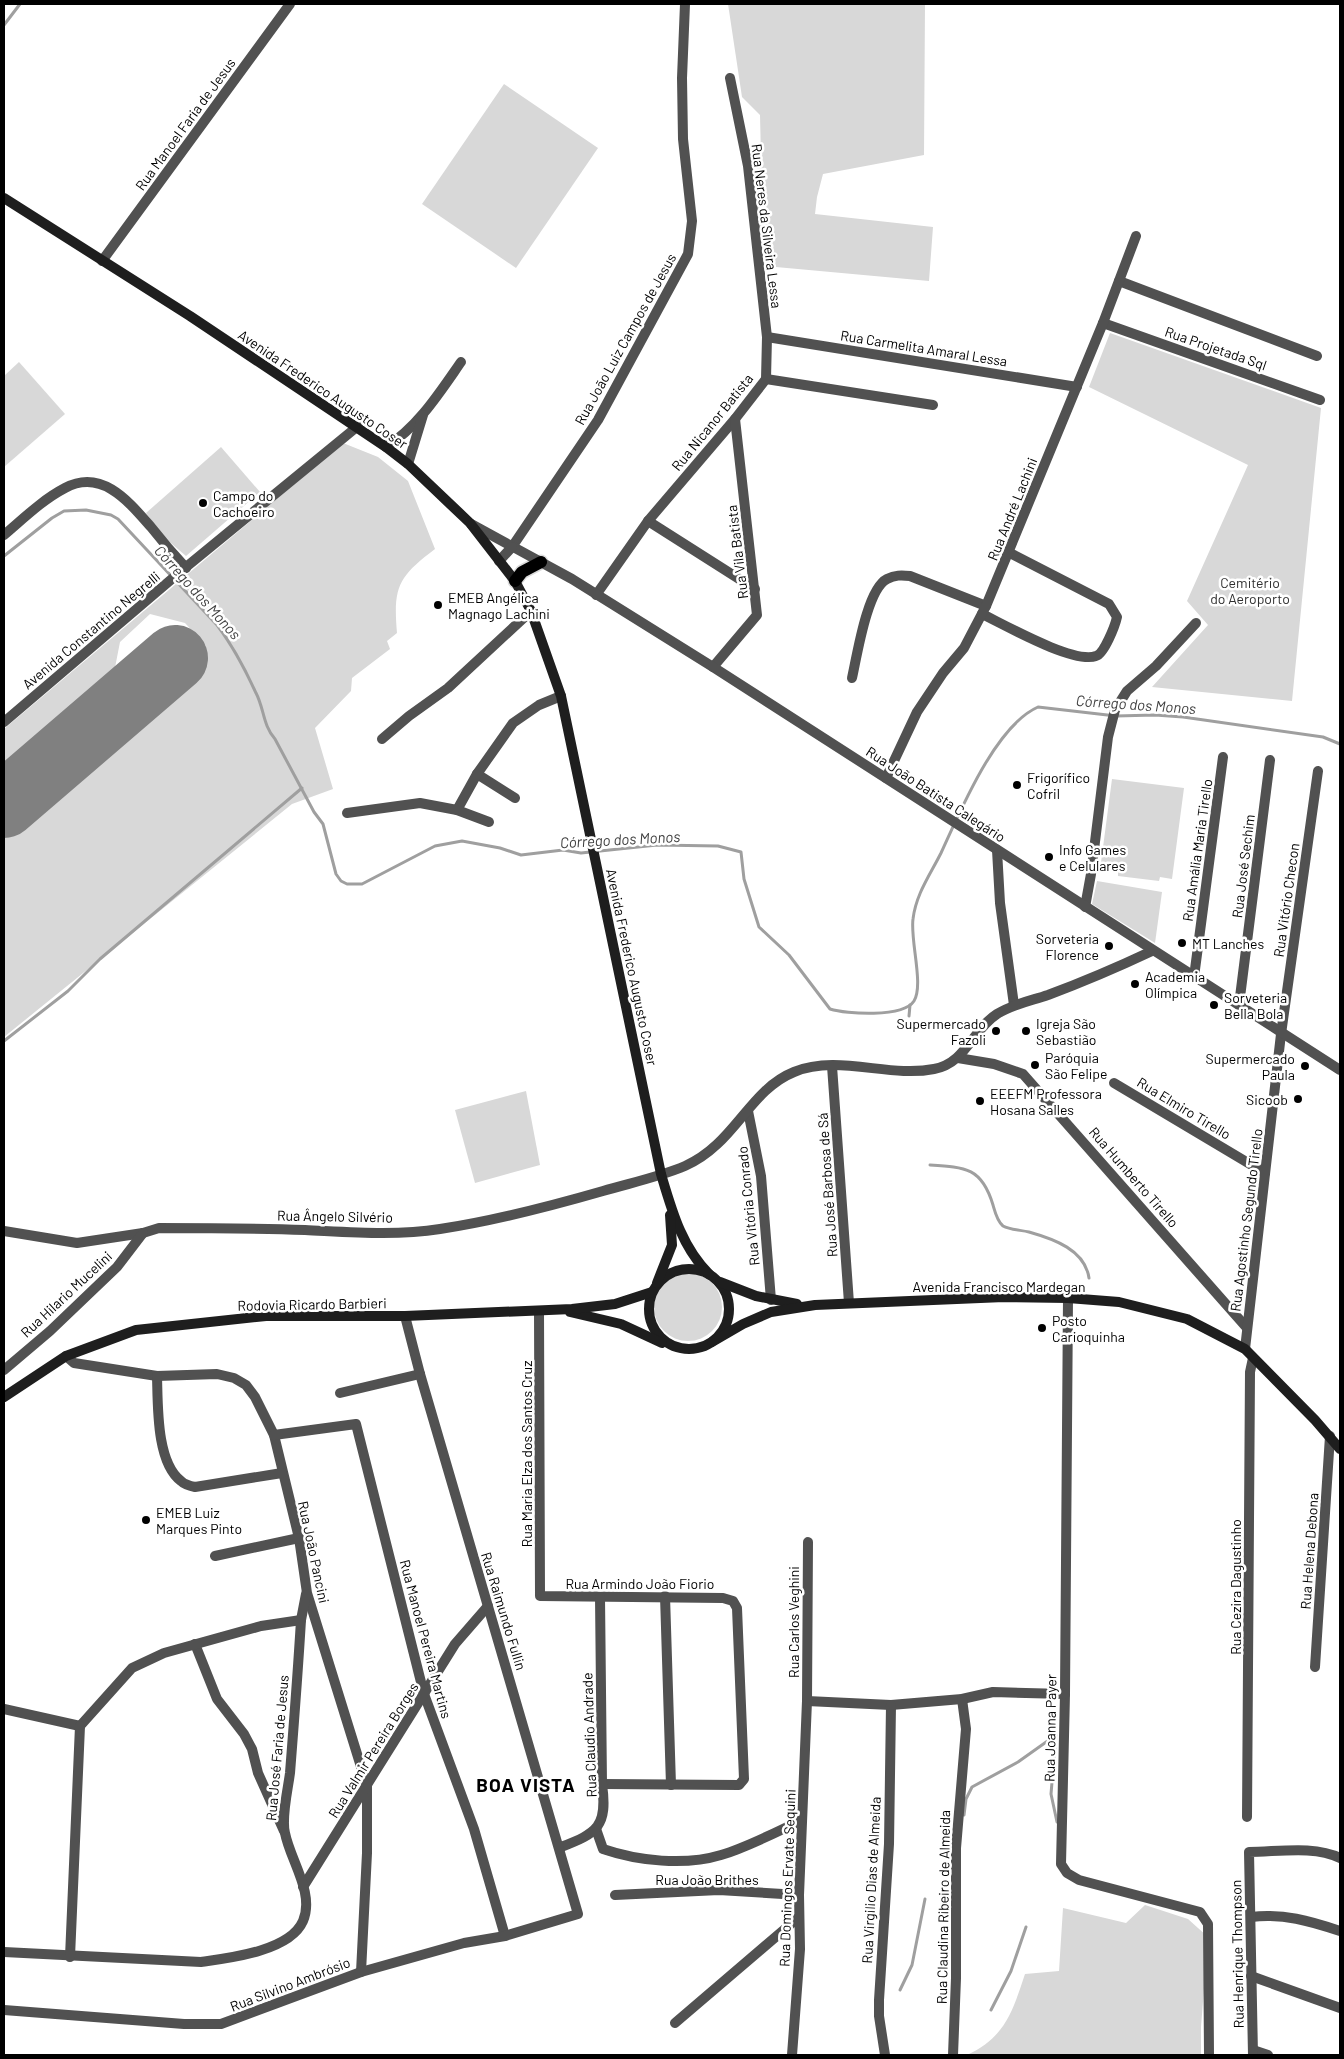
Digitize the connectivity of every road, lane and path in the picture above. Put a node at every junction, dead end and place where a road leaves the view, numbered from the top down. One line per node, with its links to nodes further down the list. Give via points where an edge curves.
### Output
1 (290, 4): 6 (street, Rua Manoel Faria de Jesus)
2 (685, 4): 24 (street, Rua João Luiz Campos de Jesus, via 683,139 692,221 688,254 598,420)
3 (730, 78): 9 (street, Rua Neres da Silveira Lessa, via 748,166)
4 (4, 198): 6 (main road, Avenida Frederico Augusto Coser)
5 (1136, 236): 7 (street, Rua André Lachini)
6 (102, 261): 18 (main road, Avenida Frederico Augusto Coser)
7 (1119, 281): 8 (street, Rua André Lachini); 10 (street, Rua Projetada Sql)
8 (1103, 323): 13 (street, Rua André Lachini); 14 (street, Rua Projetada Sql)
9 (767, 337): 12 (street, Rua Neres da Silveira Lessa); 13 (street, Rua Carmelita Amaral Lessa)
10 (1317, 356)
11 (461, 362): 16 (street)
12 (766, 378): 15 (street, Rua Nicanor Batista); 17 (street, Rua Nicanor Batista)
13 (1077, 387): 25 (street, Rua André Lachini)
14 (1320, 400)
15 (934, 405)
16 (423, 414): 19 (street); 20 (street)
17 (735, 419): 21 (street, Rua Nicanor Batista); 30 (street, Rua Vila Batista)
18 (358, 426): 19 (main road, Avenida Frederico Augusto Coser); 28 (street, Avenida Constantino Negrelli)
19 (386, 447): 20 (main road, Avenida Frederico Augusto Coser)
20 (408, 464): 22 (main road, Avenida Frederico Augusto Coser)
21 (648, 521): 30 (street); 31 (street, Rua Nicanor Batista)
22 (470, 523): 24 (street, Rua João Batista Calegário); 26 (main road, Avenida Frederico Augusto Coser)
23 (4, 535): 28 (street, via 66,487 93,482 108,486 126,498)
24 (512, 547): 26 (street); 27 (street, Rua João Batista Calegário)
25 (1010, 553): 33 (street, Rua André Lachini); 33 (street, via 1109,604 1117,617 1116,625 1102,652 1090,658 1064,653)
26 (499, 561): 29 (main road, Avenida Frederico Augusto Coser)
27 (541, 562): 29 (main road, via 522,572); 31 (street, Rua João Batista Calegário)
28 (183, 570): 38 (street, Avenida Constantino Negrelli)
29 (515, 581): 32 (main road, Avenida Frederico Augusto Coser)
30 (755, 589): 35 (street, Rua Vila Batista, via 757,615)
31 (596, 595): 35 (street, Rua João Batista Calegário)
32 (531, 610): 37 (main road, Avenida Frederico Augusto Coser); 39 (street, via 448,688)
33 (984, 610): 36 (street, via 910,576 885,579 872,596); 44 (street, Rua André Lachini, via 964,648 917,712)
34 (1196, 623): 50 (street, via 1156,666 1127,691 1115,710)
35 (713, 667): 44 (street, Rua João Batista Calegário)
36 (852, 678)
37 (561, 696): 43 (street, via 539,705 513,723); 62 (main road, Avenida Frederico Augusto Coser)
38 (4, 722)
39 (382, 739)
40 (1223, 757): 52 (street, Rua Amália Maria Tirello)
41 (1270, 760): 54 (street, Rua José Sechim)
42 (1318, 771): 55 (street, Rua Vitório Checon)
43 (477, 774): 45 (street); 46 (street)
44 (886, 778): 49 (street, Rua João Batista Calegário)
45 (515, 798)
46 (457, 810): 47 (street, via 420,803); 48 (street)
47 (347, 813)
48 (489, 822)
49 (996, 850): 50 (street, Rua João Batista Calegário); 53 (street)
50 (1084, 908): 51 (street, Rua João Batista Calegário)
51 (1152, 951): 52 (street, Rua João Batista Calegário); 53 (street, via 1092,978)
52 (1194, 977): 54 (street, Rua João Batista Calegário)
53 (1014, 1005): 56 (street, via 995,1016)
54 (1239, 1005): 55 (street, Rua João Batista Calegário)
55 (1282, 1034): 58 (street, Rua João Batista Calegário); 61 (street, Rua Agostinho Segundo Tirello)
56 (958, 1058): 57 (street, Rua Ângelo Silvério, via 935,1069 909,1071); 74 (street, Rua Humberto Tirello, via 994,1064 1023,1074)
57 (832, 1066): 60 (street, Rua Ângelo Silvério, via 808,1067 787,1075 757,1098); 70 (street, Rua José Barbosa de Sá)
58 (1340, 1070)
59 (1114, 1083): 61 (street, Rua Elmiro Tirello)
60 (748, 1111): 62 (street, Rua Ângelo Silvério, via 730,1134 702,1156); 69 (street, Rua Vitória Conrado, via 762,1176)
61 (1265, 1173): 74 (street, Rua Agostinho Segundo Tirello)
62 (661, 1174): 63 (main road, Avenida Frederico Augusto Coser); 65 (street, Rua Ângelo Silvério, via 563,1202 439,1229 368,1232 159,1228)
63 (669, 1202): 66 (main road, Avenida Frederico Augusto Coser, via 686,1244 699,1265); 67 (main road, Avenida Frederico Augusto Coser, via 672,1245)
64 (4, 1231): 65 (street, Rua Ângelo Silvério, via 77,1243)
65 (143, 1233): 80 (street, Rua Hilario Mucelini, via 117,1266)
66 (713, 1278): 67 (main road, via 696,1270 681,1270 667,1276); 69 (main road, Avenida Francisco Mardegan, via 734,1289); 75 (main road, via 725,1293 729,1308 722,1331)
67 (654, 1289): 72 (main road, via 615,1304); 76 (main road, via 648,1306 650,1321 662,1339)
68 (1068, 1298): 70 (main road, Avenida Francisco Mardegan); 77 (main road, Avenida Francisco Mardegan, via 1119,1302 1187,1319); 101 (street, Rua Joanna Payer)
69 (771, 1300): 71 (main road, Avenida Francisco Mardegan)
70 (849, 1303): 71 (main road, Avenida Francisco Mardegan)
71 (815, 1305): 75 (main road, Avenida Francisco Mardegan, via 766,1314)
72 (544, 1310): 73 (main road, Rodovia Ricardo Barbieri); 76 (main road, via 611,1321); 93 (street, Rua Maria Elza dos Santos Cruz)
73 (406, 1316): 78 (main road, Rodovia Ricardo Barbieri, via 266,1316 136,1330); 81 (street, Rua Raimundo Fullin)
74 (1247, 1328): 77 (street, Rua Agostinho Segundo Tirello)
75 (712, 1342): 76 (main road, via 697,1348)
76 (674, 1347)
77 (1245, 1349): 79 (main road, Avenida Francisco Mardegan)
78 (66, 1356): 82 (street, Rua João Pancini, via 74,1363); 84 (main road, Rodovia Ricardo Barbieri)
79 (1253, 1358): 86 (main road, Avenida Francisco Mardegan); 110 (street, Rua Cezira Dagustinho, via 1250,1372)
80 (4, 1370)
81 (420, 1374): 83 (street); 96 (street, Rua Raimundo Fullin)
82 (157, 1376): 85 (street, Rua João Pancini, via 216,1374 234,1378 246,1385); 88 (street, via 163,1451 174,1475 182,1482 195,1488)
83 (340, 1393)
84 (4, 1397)
85 (274, 1435): 88 (street, Rua João Pancini); 100 (street, Rua Manoel Pereira Martins, via 356,1424)
86 (1330, 1436): 87 (main road, Avenida Francisco Mardegan); 99 (street, Rua Helena Debona)
87 (1340, 1449)
88 (282, 1473): 89 (street, Rua João Pancini)
89 (299, 1538): 91 (street); 92 (street, Rua João Pancini)
90 (808, 1542): 103 (street, Rua Carlos Veghini)
91 (215, 1556)
92 (306, 1593): 97 (street, Rua José Faria de Jesus); 109 (street, Rua João Pancini)
93 (540, 1596): 95 (street, Rua Armindo João Fiorio)
94 (665, 1596): 95 (street, Rua Armindo João Fiorio); 108 (street); 108 (street, Rua Armindo João Fiorio, via 723,1598 733,1601 737,1608 744,1780 739,1785)
95 (600, 1597): 107 (street, Rua Claudio Andrade)
96 (488, 1606): 100 (street, Rua Valmir Pereira Borges, via 455,1644); 114 (street, Rua Raimundo Fullin)
97 (301, 1620): 98 (street, via 261,1626); 113 (street, Rua José Faria de Jesus)
98 (195, 1644): 106 (street, via 164,1653 132,1668); 113 (street, via 217,1699 252,1749 258,1773)
99 (1315, 1667)
100 (424, 1694): 109 (street, Rua Valmir Pereira Borges); 123 (street, Rua Manoel Pereira Martins, via 474,1829)
101 (1065, 1694): 102 (street, via 993,1692); 135 (street, Rua Joanna Payer, via 1062,1864 1067,1873 1079,1880 1200,1912 1208,1924)
102 (962, 1699): 104 (street); 134 (street, Rua Claudina Ribeiro de Almeida, via 966,1729 956,1848)
103 (807, 1702): 104 (street); 111 (street, Rua Domingos Ervate Sequini)
104 (891, 1705): 133 (street, Rua Virgilio Dias de Almeida, via 889,1844 879,2000)
105 (4, 1709): 106 (street)
106 (80, 1726): 125 (street)
107 (602, 1784): 108 (street); 112 (street, Rua Claudio Andrade, via 602,1818)
108 (671, 1785)
109 (367, 1786): 116 (street, Rua Valmir Pereira Borges); 126 (street, Rua João Pancini, via 367,1853)
110 (1247, 1817)
111 (802, 1820): 112 (street, via 720,1855 690,1861 618,1854 602,1849); 118 (street, Rua Domingos Ervate Sequini)
112 (596, 1829): 114 (street, via 588,1836)
113 (284, 1832): 116 (street, Rua José Faria de Jesus)
114 (560, 1847): 119 (street, Rua Raimundo Fullin)
115 (1340, 1858): 121 (street, Rua Henrique Thompson, via 1331,1853 1302,1851 1249,1852)
116 (303, 1887): 125 (street, Rua José Faria de Jesus, via 307,1906 295,1933 283,1942 258,1950 201,1962)
117 (615, 1895): 118 (street, Rua João Brithes, via 719,1890)
118 (799, 1895): 120 (street, Rua Domingos Ervate Sequini)
119 (578, 1914): 123 (street, Rua Silvino Ambrósio)
120 (799, 1917): 130 (street); 132 (street, Rua Domingos Ervate Sequini, via 800,1949)
121 (1251, 1917): 122 (street, via 1272,1914 1301,1918); 127 (street, Rua Henrique Thompson)
122 (1340, 1931)
123 (504, 1936): 126 (street, Rua Silvino Ambrósio, via 464,1943)
124 (4, 1952): 125 (street, Rua José Faria de Jesus)
125 (70, 1957)
126 (360, 1972): 129 (street, Rua Silvino Ambrósio, via 221,2024)
127 (1251, 1976): 128 (street); 131 (street, Rua Henrique Thompson)
128 (1340, 2008)
129 (4, 2010)
130 (675, 2023)
131 (1253, 2053): 136 (street)
132 (792, 2055)
133 (885, 2055)
134 (953, 2055)
135 (1208, 2055)
136 (1268, 2055)

